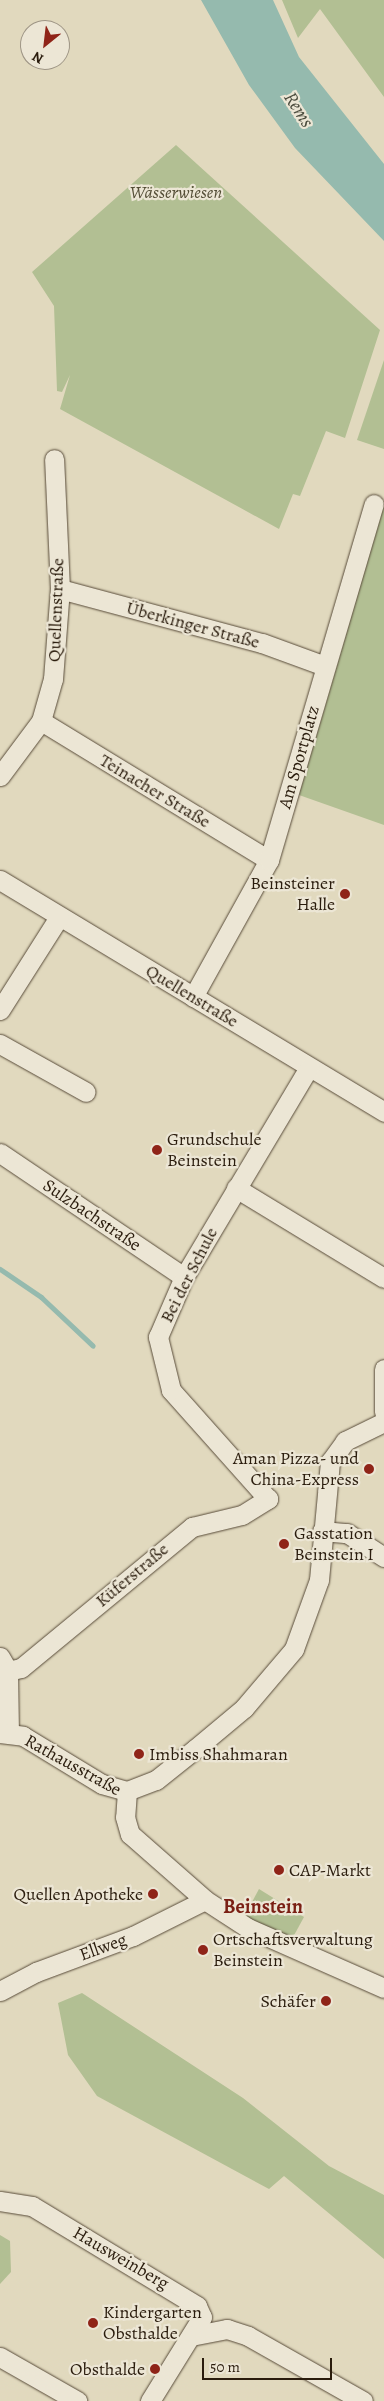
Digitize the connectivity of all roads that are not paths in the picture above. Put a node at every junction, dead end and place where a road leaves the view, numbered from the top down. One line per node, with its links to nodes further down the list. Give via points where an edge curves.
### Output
1 (54, 459): 3 (street, Quellenstraße)
2 (374, 504): 4 (street, Am Sportplatz)
3 (60, 589): 4 (street, Überkinger Straße, via 262,643); 5 (street, Quellenstraße, via 53,679)
4 (325, 666): 7 (street, Am Sportplatz)
5 (41, 721): 6 (street, Quellenstraße); 7 (street, Teinacher Straße)
6 (0, 776)
7 (269, 860): 10 (street, Am Sportplatz)
8 (0, 880): 9 (street, Quellenstraße)
9 (59, 917): 10 (street, Quellenstraße); 11 (street)
10 (193, 997): 13 (street, Quellenstraße)
11 (0, 1010)
12 (0, 1044): 14 (street)
13 (309, 1067): 15 (street, Quellenstraße); 17 (street, Bei der Schule)
14 (86, 1092)
15 (384, 1112)
16 (0, 1153): 18 (street, Sulzbachstraße)
17 (236, 1188): 18 (street, Bei der Schule); 19 (street)
18 (184, 1277): 23 (street, Bei der Schule, via 169,1306 158,1347 171,1390)
19 (384, 1278)
20 (384, 1369): 21 (street, via 380,1386)
21 (384, 1412)
22 (384, 1422): 24 (street, via 345,1441 335,1452 328,1473)
23 (268, 1499): 26 (street, Küferstraße, via 242,1515 192,1527 20,1668)
24 (322, 1531): 25 (street, via 347,1533); 28 (street, via 314,1602 289,1655 244,1708 156,1780)
25 (384, 1557)
26 (4, 1664): 27 (street)
27 (4, 1733): 28 (street, Rathausstraße, via 50,1750 102,1784)
28 (127, 1791): 29 (street, Rathausstraße, via 125,1817 130,1834)
29 (204, 1900): 30 (street, Rathausstraße, via 248,1928); 31 (street, Ellweg, via 133,1936 36,1972)
30 (384, 1988)
31 (0, 1990)
32 (0, 2201): 33 (street, Hausweinberg, via 32,2206 179,2292 197,2306 202,2317)
33 (191, 2336): 36 (street); 37 (street, via 227,2329 248,2336)
34 (0, 2357): 35 (street)
35 (77, 2401)
36 (150, 2401)
37 (363, 2401)

